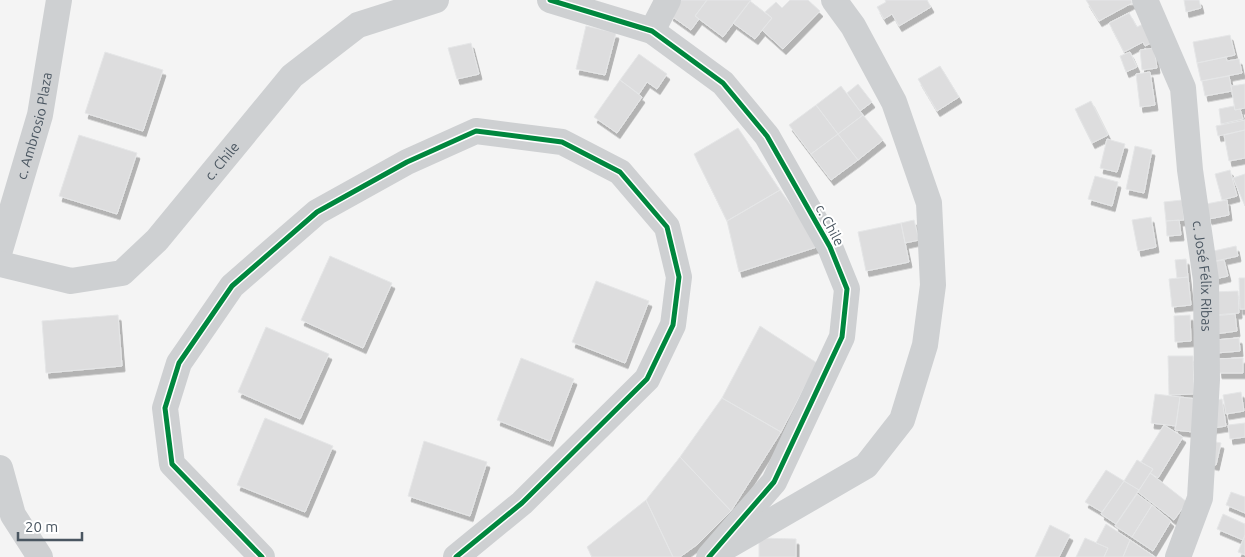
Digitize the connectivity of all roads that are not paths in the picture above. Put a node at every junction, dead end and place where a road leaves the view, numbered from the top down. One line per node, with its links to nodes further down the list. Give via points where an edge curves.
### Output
1 (59, 0): 8 (street, c. Ambrosio Plaza, via 40,115)
2 (436, 0): 9 (street, c. Chile, via 358,25 292,76 157,240 122,273 71,281)
3 (550, 0): 7 (street, c. Chile)
4 (668, 0): 7 (street)
5 (834, 0): 11 (street, c. Chile, via 853,26 894,102 929,203 933,285 925,345 902,420 866,466)
6 (1144, 0): 15 (street, c. José Félix Ribas, via 1183,88 1190,170 1206,280 1207,380 1200,498)
7 (652, 31): 11 (street, c. Chile, via 723,83 767,136 830,247 846,289 842,337 774,482)
8 (0, 250)
9 (0, 264)
10 (0, 468): 12 (street, via 13,515)
11 (710, 556)
12 (40, 557)
13 (262, 557): 14 (street, via 172,464 165,408 179,363 232,286 317,212 407,162 476,130 562,142 620,172 667,227 678,278 673,325 647,379 522,503)
14 (456, 557)
15 (1178, 557)

